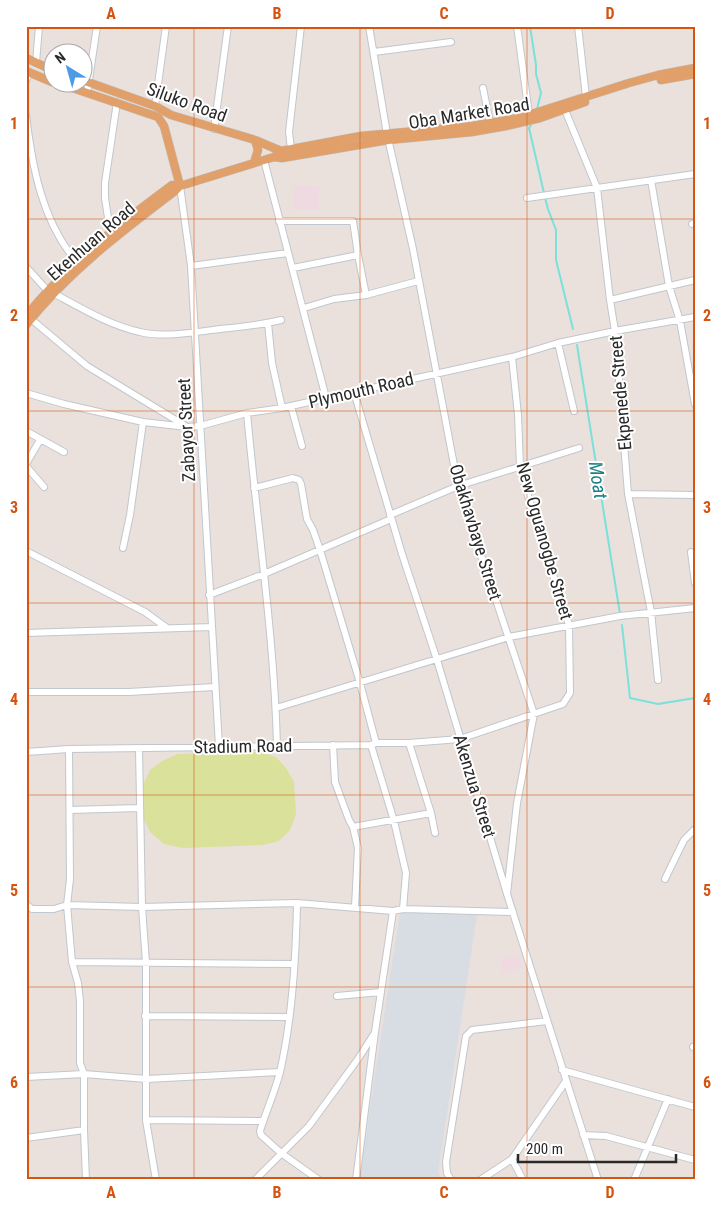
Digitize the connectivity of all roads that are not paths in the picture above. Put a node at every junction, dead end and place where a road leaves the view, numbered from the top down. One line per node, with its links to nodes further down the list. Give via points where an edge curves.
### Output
1 (39, 26): 13 (street)
2 (97, 26): 10 (street)
3 (166, 26): 26 (street)
4 (228, 26): 32 (street)
5 (301, 26): 35 (street, via 289,132)
6 (369, 26): 11 (street, Obakhavbaye Street)
7 (518, 26): 28 (street)
8 (578, 26): 24 (street)
9 (451, 42): 11 (street)
10 (92, 51)
11 (374, 52): 33 (street, Obakhavbaye Street)
12 (26, 58): 13 (main road)
13 (36, 63): 14 (main road)
14 (42, 66)
15 (695, 68): 24 (main road, Oba Market Road, via 658,75)
16 (27, 72): 18 (main road, Siluko Road); 19 (street)
17 (695, 74): 27 (main road, Oba Market Road, via 631,88)
18 (42, 78)
19 (26, 81)
20 (92, 83): 26 (main road, Siluko Road)
21 (483, 88): 31 (street)
22 (84, 92): 23 (main road, Siluko Road)
23 (87, 93): 25 (main road, Siluko Road)
24 (586, 97): 28 (main road, Oba Market Road)
25 (117, 102): 30 (main road, Siluko Road); 46 (street, via 105,178)
26 (155, 106): 32 (main road, Siluko Road, via 171,115)
27 (565, 110): 33 (main road, Oba Market Road, via 472,132); 43 (street, Ekpenede Street)
28 (529, 114): 31 (main road, Oba Market Road)
29 (26, 115): 49 (street, via 42,196 62,245)
30 (158, 117): 42 (main road, Zabayor Street, via 164,126)
31 (490, 123): 33 (main road, Oba Market Road)
32 (214, 129): 34 (main road, Siluko Road)
33 (387, 137): 35 (main road, Oba Market Road, via 361,136); 37 (main road, Oba Market Road); 53 (street, Obakhavbaye Street)
34 (255, 140): 36 (main road, Siluko Road); 39 (main road, via 258,150)
35 (291, 149): 36 (main road, Oba Market Road)
36 (281, 151): 37 (main road, Ekenhuan Road)
37 (274, 157): 38 (main road, Ekenhuan Road)
38 (264, 160): 39 (main road, Ekenhuan Road); 45 (street)
39 (254, 163): 42 (main road, Ekenhuan Road)
40 (695, 174): 41 (street)
41 (651, 180): 43 (street); 55 (street)
42 (180, 186): 46 (main road, Ekenhuan Road, via 172,185); 50 (street, Zabayor Street); 56 (main road, Ekenhuan Road)
43 (596, 188): 44 (street); 58 (street, Ekpenede Street)
44 (527, 198)
45 (279, 221): 47 (street); 48 (street, via 353,221)
46 (110, 231): 49 (main road, Ekenhuan Road)
47 (288, 253): 50 (street); 52 (street)
48 (358, 255): 52 (street); 57 (street)
49 (76, 261): 56 (main road, Ekenhuan Road)
50 (191, 266): 66 (street, Zabayor Street)
51 (26, 267): 56 (street)
52 (293, 268): 59 (street)
53 (418, 280): 57 (street); 69 (street, Obakhavbaye Street)
54 (695, 280): 55 (street)
55 (669, 286): 58 (street); 63 (street)
56 (50, 291): 61 (main road, Ekenhuan Road); 66 (street, via 91,314 141,333)
57 (366, 295): 59 (street, via 334,299)
58 (610, 300): 65 (street, Ekpenede Street)
59 (304, 308): 72 (street)
60 (695, 317): 63 (street, Plymouth Road)
61 (28, 320): 80 (street, via 86,366)
62 (281, 320): 64 (street)
63 (680, 321): 65 (street, Plymouth Road); 73 (street)
64 (268, 324): 66 (street); 75 (street)
65 (615, 331): 67 (street, Plymouth Road); 91 (street, Ekpenede Street)
66 (196, 332): 79 (street, Zabayor Street)
67 (558, 343): 68 (street, Plymouth Road); 76 (street)
68 (512, 357): 69 (street, Plymouth Road); 87 (street, New Oguanogbe Street)
69 (438, 373): 70 (street, Plymouth Road); 88 (street, Obakhavbaye Street)
70 (354, 392): 72 (street, Plymouth Road); 93 (street, Akenzua Street)
71 (26, 393): 78 (street, Plymouth Road)
72 (326, 398): 74 (street, Plymouth Road)
73 (695, 404)
74 (291, 406): 75 (street, Plymouth Road); 83 (street)
75 (282, 408): 77 (street, Plymouth Road)
76 (574, 411)
77 (247, 413): 79 (street, Plymouth Road); 90 (street)
78 (143, 422): 80 (street, Plymouth Road); 94 (street)
79 (200, 426): 80 (street, Plymouth Road); 100 (street, Zabayor Street)
80 (187, 427)
81 (26, 431): 82 (street)
82 (40, 440): 85 (street); 86 (street)
83 (302, 446)
84 (579, 448): 87 (street)
85 (64, 452)
86 (26, 465): 89 (street)
87 (520, 467): 88 (street); 103 (street, New Oguanogbe Street)
88 (458, 486): 93 (street); 107 (street, Obakhavbaye Street)
89 (44, 487)
90 (254, 488): 95 (street, via 293,478 299,480 307,519); 98 (street)
91 (628, 494): 92 (street); 102 (street, Ekpenede Street)
92 (695, 496)
93 (391, 517): 95 (street); 108 (street, Akenzua Street)
94 (123, 548)
95 (320, 550): 98 (street); 110 (street)
96 (26, 551): 105 (street, via 145,612)
97 (691, 552): 99 (street)
98 (264, 574): 100 (street); 113 (street)
99 (695, 583)
100 (209, 595): 104 (street, Zabayor Street)
101 (695, 608): 102 (street)
102 (651, 612): 103 (street); 109 (street, Ekpenede Street)
103 (569, 625): 107 (street); 114 (street, New Oguanogbe Street, via 570,693 563,704)
104 (212, 627): 105 (street); 111 (street, Zabayor Street)
105 (167, 628): 106 (street)
106 (26, 633)
107 (509, 638): 108 (street); 114 (street, Obakhavbaye Street)
108 (437, 660): 110 (street); 115 (street, Akenzua Street)
109 (658, 680)
110 (360, 683): 113 (street); 117 (street)
111 (214, 687): 112 (street, via 129,692); 120 (street, Zabayor Street)
112 (26, 692)
113 (276, 708): 118 (street)
114 (534, 714): 115 (street, New Oguanogbe Street); 132 (street, Obakhavbaye Street, via 517,803)
115 (460, 740): 116 (street, Stadium Road); 132 (street, Akenzua Street)
116 (409, 743): 117 (street, Stadium Road); 126 (street)
117 (373, 744): 119 (street, Stadium Road); 127 (street)
118 (277, 745): 119 (street, Stadium Road); 120 (street, Stadium Road)
119 (333, 745): 128 (street, via 335,782)
120 (219, 746): 121 (street, Stadium Road)
121 (139, 748): 122 (street, Stadium Road); 124 (street)
122 (69, 749): 123 (street, Stadium Road); 125 (street)
123 (26, 752)
124 (139, 808): 125 (street); 136 (street)
125 (70, 810): 135 (street)
126 (431, 813): 127 (street); 130 (street)
127 (394, 821): 128 (street); 138 (street, via 406,873)
128 (353, 827): 137 (street, via 358,848)
129 (695, 829): 131 (street, via 684,840)
130 (435, 833)
131 (665, 879)
132 (507, 894): 140 (street, Akenzua Street)
133 (297, 902): 136 (street); 137 (street); 143 (street)
134 (26, 904): 135 (street, via 32,909)
135 (67, 905): 136 (street); 141 (street)
136 (142, 907): 142 (street)
137 (355, 907): 139 (street)
138 (403, 909): 139 (street); 140 (street)
139 (393, 910): 144 (street)
140 (513, 912): 148 (street, Akenzua Street)
141 (72, 962): 142 (street); 154 (street, via 79,992 80,1063)
142 (146, 963): 143 (street); 146 (street)
143 (294, 964): 147 (street)
144 (380, 992): 145 (street); 149 (street)
145 (337, 996)
146 (145, 1016): 147 (street); 156 (street)
147 (288, 1018): 153 (street)
148 (547, 1021): 152 (street, Akenzua Street); 174 (street, via 472,1030 466,1036 446,1162)
149 (375, 1032): 150 (street); 151 (street)
150 (358, 1059): 151 (street); 166 (street, via 309,1126)
151 (371, 1060): 173 (street)
152 (562, 1070): 157 (street, Akenzua Street); 158 (street)
153 (280, 1072): 156 (street); 161 (street)
154 (84, 1074): 155 (street); 156 (street); 162 (street)
155 (26, 1077)
156 (147, 1079): 160 (street)
157 (566, 1082): 163 (street, Akenzua Street); 167 (street)
158 (668, 1098): 159 (street); 165 (street)
159 (695, 1107)
160 (146, 1120): 161 (street); 169 (street)
161 (263, 1121): 166 (street, via 261,1135)
162 (84, 1130): 164 (street); 170 (street)
163 (583, 1135): 165 (street, via 606,1136); 177 (street, Akenzua Street)
164 (26, 1138)
165 (647, 1146): 168 (street); 178 (street)
166 (281, 1153): 171 (street); 172 (street)
167 (512, 1159): 175 (street); 176 (street)
168 (695, 1160)
169 (155, 1178)
170 (86, 1180)
171 (255, 1180)
172 (319, 1180)
173 (356, 1180)
174 (451, 1180)
175 (480, 1180)
176 (523, 1180)
177 (598, 1180)
178 (634, 1180)

